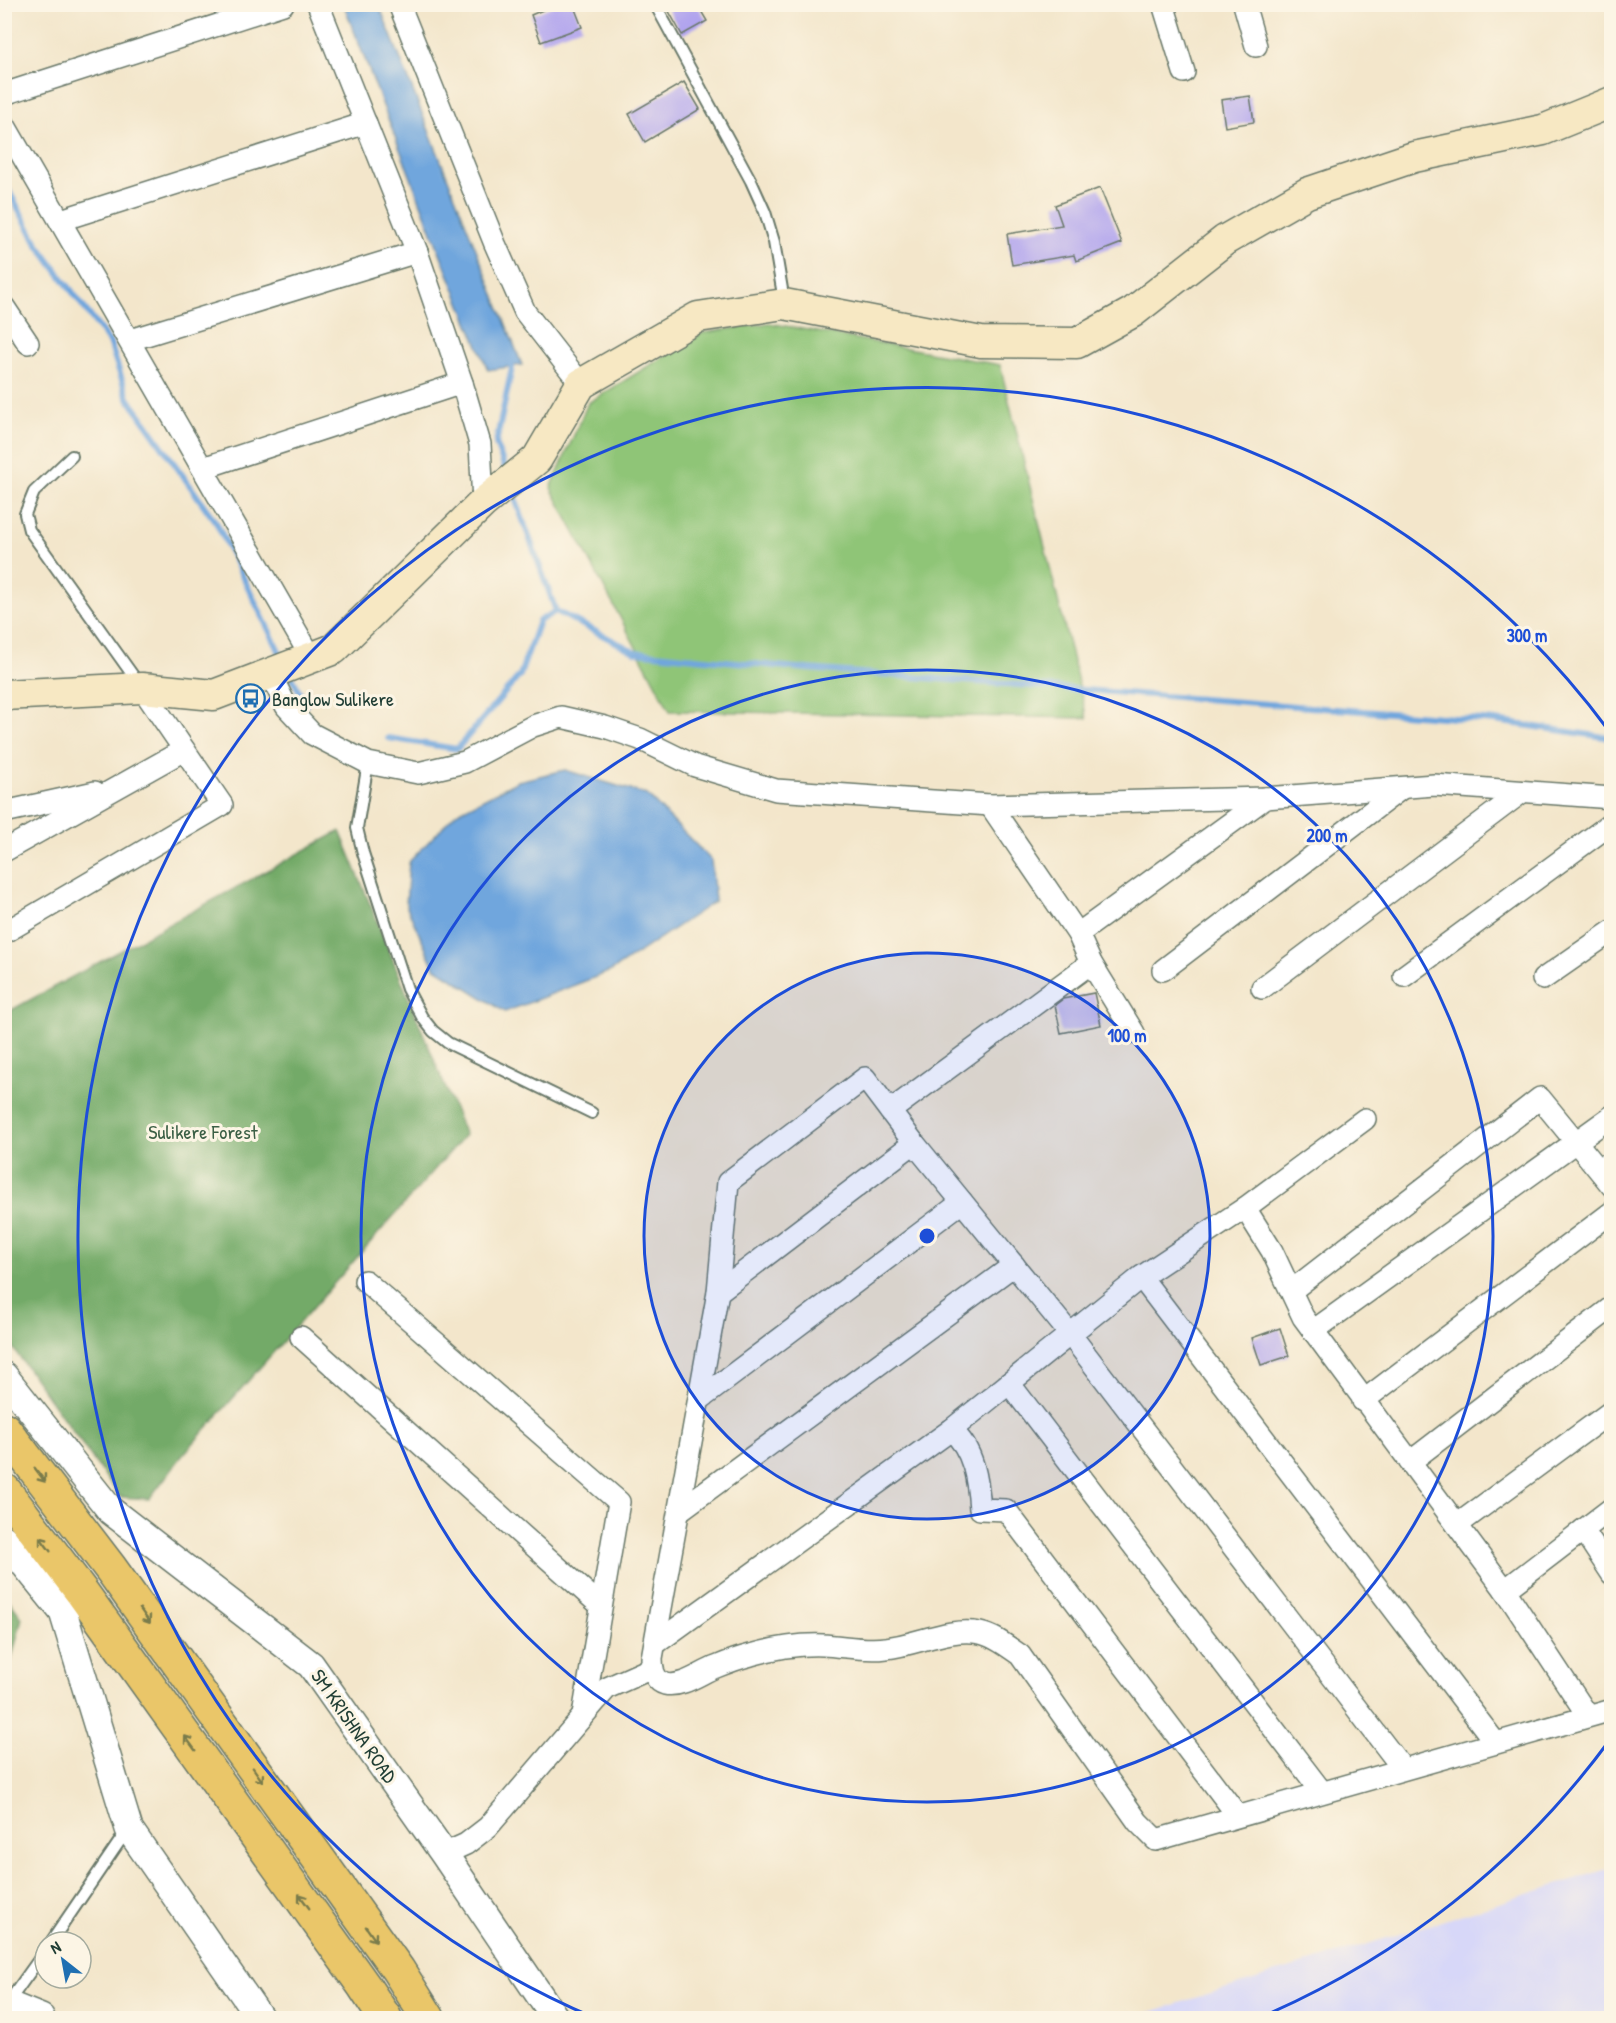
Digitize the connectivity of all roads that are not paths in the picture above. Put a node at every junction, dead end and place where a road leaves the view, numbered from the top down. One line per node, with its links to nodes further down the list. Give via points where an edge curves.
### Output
1 (283, 4): 9 (street)
2 (318, 4): 11 (street)
3 (399, 4): 20 (street, via 525,312)
4 (655, 4): 15 (lane, via 765,212)
5 (1163, 4): 8 (street)
6 (1244, 4): 7 (street)
7 (1256, 46)
8 (1185, 72)
9 (4, 94)
10 (1611, 102): 15 (main road, via 1543,130 1414,157 1307,193 1225,240 1133,312 1077,344 981,342)
11 (366, 123): 13 (street); 14 (street)
12 (4, 124): 13 (street)
13 (61, 220): 17 (street)
14 (417, 252): 17 (street); 19 (street)
15 (784, 304): 20 (main road, via 698,317)
16 (4, 307): 18 (street)
17 (130, 340): 22 (street)
18 (28, 344)
19 (462, 383): 22 (street); 23 (street, via 480,444)
20 (581, 384): 23 (main road, via 537,459)
21 (72, 456): 26 (lane, via 34,492 25,514 29,530)
22 (203, 468): 24 (street)
23 (483, 502): 24 (main road, via 333,649)
24 (311, 657): 25 (main road)
25 (270, 673): 26 (main road, via 214,695); 29 (street, via 286,706 312,734)
26 (142, 688): 27 (main road); 28 (street)
27 (4, 695)
28 (184, 750): 30 (street); 40 (street, via 222,805)
29 (368, 763): 35 (street, via 418,773 465,762 533,726 561,717 605,727 695,766 776,790); 49 (lane, via 357,828 407,988 422,1017 448,1043)
30 (118, 787): 36 (street); 38 (street)
31 (1402, 788): 32 (street, via 1434,785); 33 (street); 43 (street)
32 (1521, 792): 34 (street); 46 (street)
33 (1266, 798): 35 (street); 41 (street)
34 (1611, 798)
35 (990, 805): 41 (street)
36 (4, 813)
37 (1611, 824): 44 (street)
38 (4, 851)
39 (1611, 931): 45 (street)
40 (4, 933)
41 (1078, 933): 42 (street)
42 (1091, 963): 47 (street); 48 (street)
43 (1163, 970)
44 (1404, 976)
45 (1543, 979)
46 (1262, 988)
47 (1134, 1033)
48 (890, 1111): 52 (street); 62 (street, via 865,1078 728,1182)
49 (592, 1113)
50 (1611, 1116): 53 (street)
51 (1365, 1119): 56 (street)
52 (914, 1143): 55 (street); 62 (street)
53 (1576, 1143): 54 (street); 61 (street, via 1540,1098); 64 (street)
54 (1611, 1186)
55 (962, 1202): 58 (street); 69 (street)
56 (1245, 1208): 59 (street); 61 (street)
57 (1611, 1212): 70 (street)
58 (1014, 1265): 65 (street); 77 (street)
59 (1142, 1277): 65 (street); 89 (street)
60 (365, 1281): 83 (street, via 619,1502)
61 (1291, 1291): 64 (street)
62 (718, 1292): 69 (street)
63 (1611, 1307): 74 (street)
64 (1313, 1331): 70 (street)
65 (1070, 1334): 68 (street); 90 (street)
66 (301, 1337): 83 (street)
67 (4, 1376): 94 (street, SM KRISHNA ROAD, via 111,1511 311,1665)
68 (1009, 1383): 73 (street); 91 (street)
69 (699, 1400): 77 (street)
70 (1363, 1401): 74 (street)
71 (1611, 1411): 78 (street)
72 (4, 1429): 101 (highway, one-way to 101, via 118,1578 398,1970)
73 (951, 1430): 84 (street); 92 (street, via 960,1437 971,1459 978,1480 980,1509 1006,1510)
74 (1410, 1462): 78 (street)
75 (4, 1490): 100 (highway, one-way to 75, via 102,1620)
76 (1611, 1508): 79 (street)
77 (679, 1511): 84 (street)
78 (1457, 1525): 82 (street)
79 (1583, 1530): 81 (street); 82 (street)
80 (4, 1539): 93 (street, via 63,1612)
81 (1611, 1574)
82 (1505, 1590): 88 (street)
83 (601, 1606): 87 (street)
84 (655, 1644): 85 (street)
85 (652, 1668): 87 (street, via 607,1688); 92 (street, via 657,1679 666,1684 678,1683 780,1647 875,1649 953,1633 981,1633 1020,1655 1138,1822 1156,1840)
86 (1611, 1710): 88 (street)
87 (583, 1715): 94 (street, via 488,1827)
88 (1588, 1716): 89 (street)
89 (1495, 1742): 90 (street)
90 (1403, 1769): 91 (street)
91 (1323, 1792): 92 (street)
92 (1238, 1816)
93 (129, 1828): 95 (lane); 99 (street)
94 (444, 1854): 102 (street, SM KRISHNA ROAD)
95 (59, 1930)
96 (33, 1967): 97 (lane)
97 (6, 2003): 98 (street)
98 (41, 2019)
99 (260, 2019)
100 (385, 2019)
101 (428, 2019)
102 (555, 2019)

